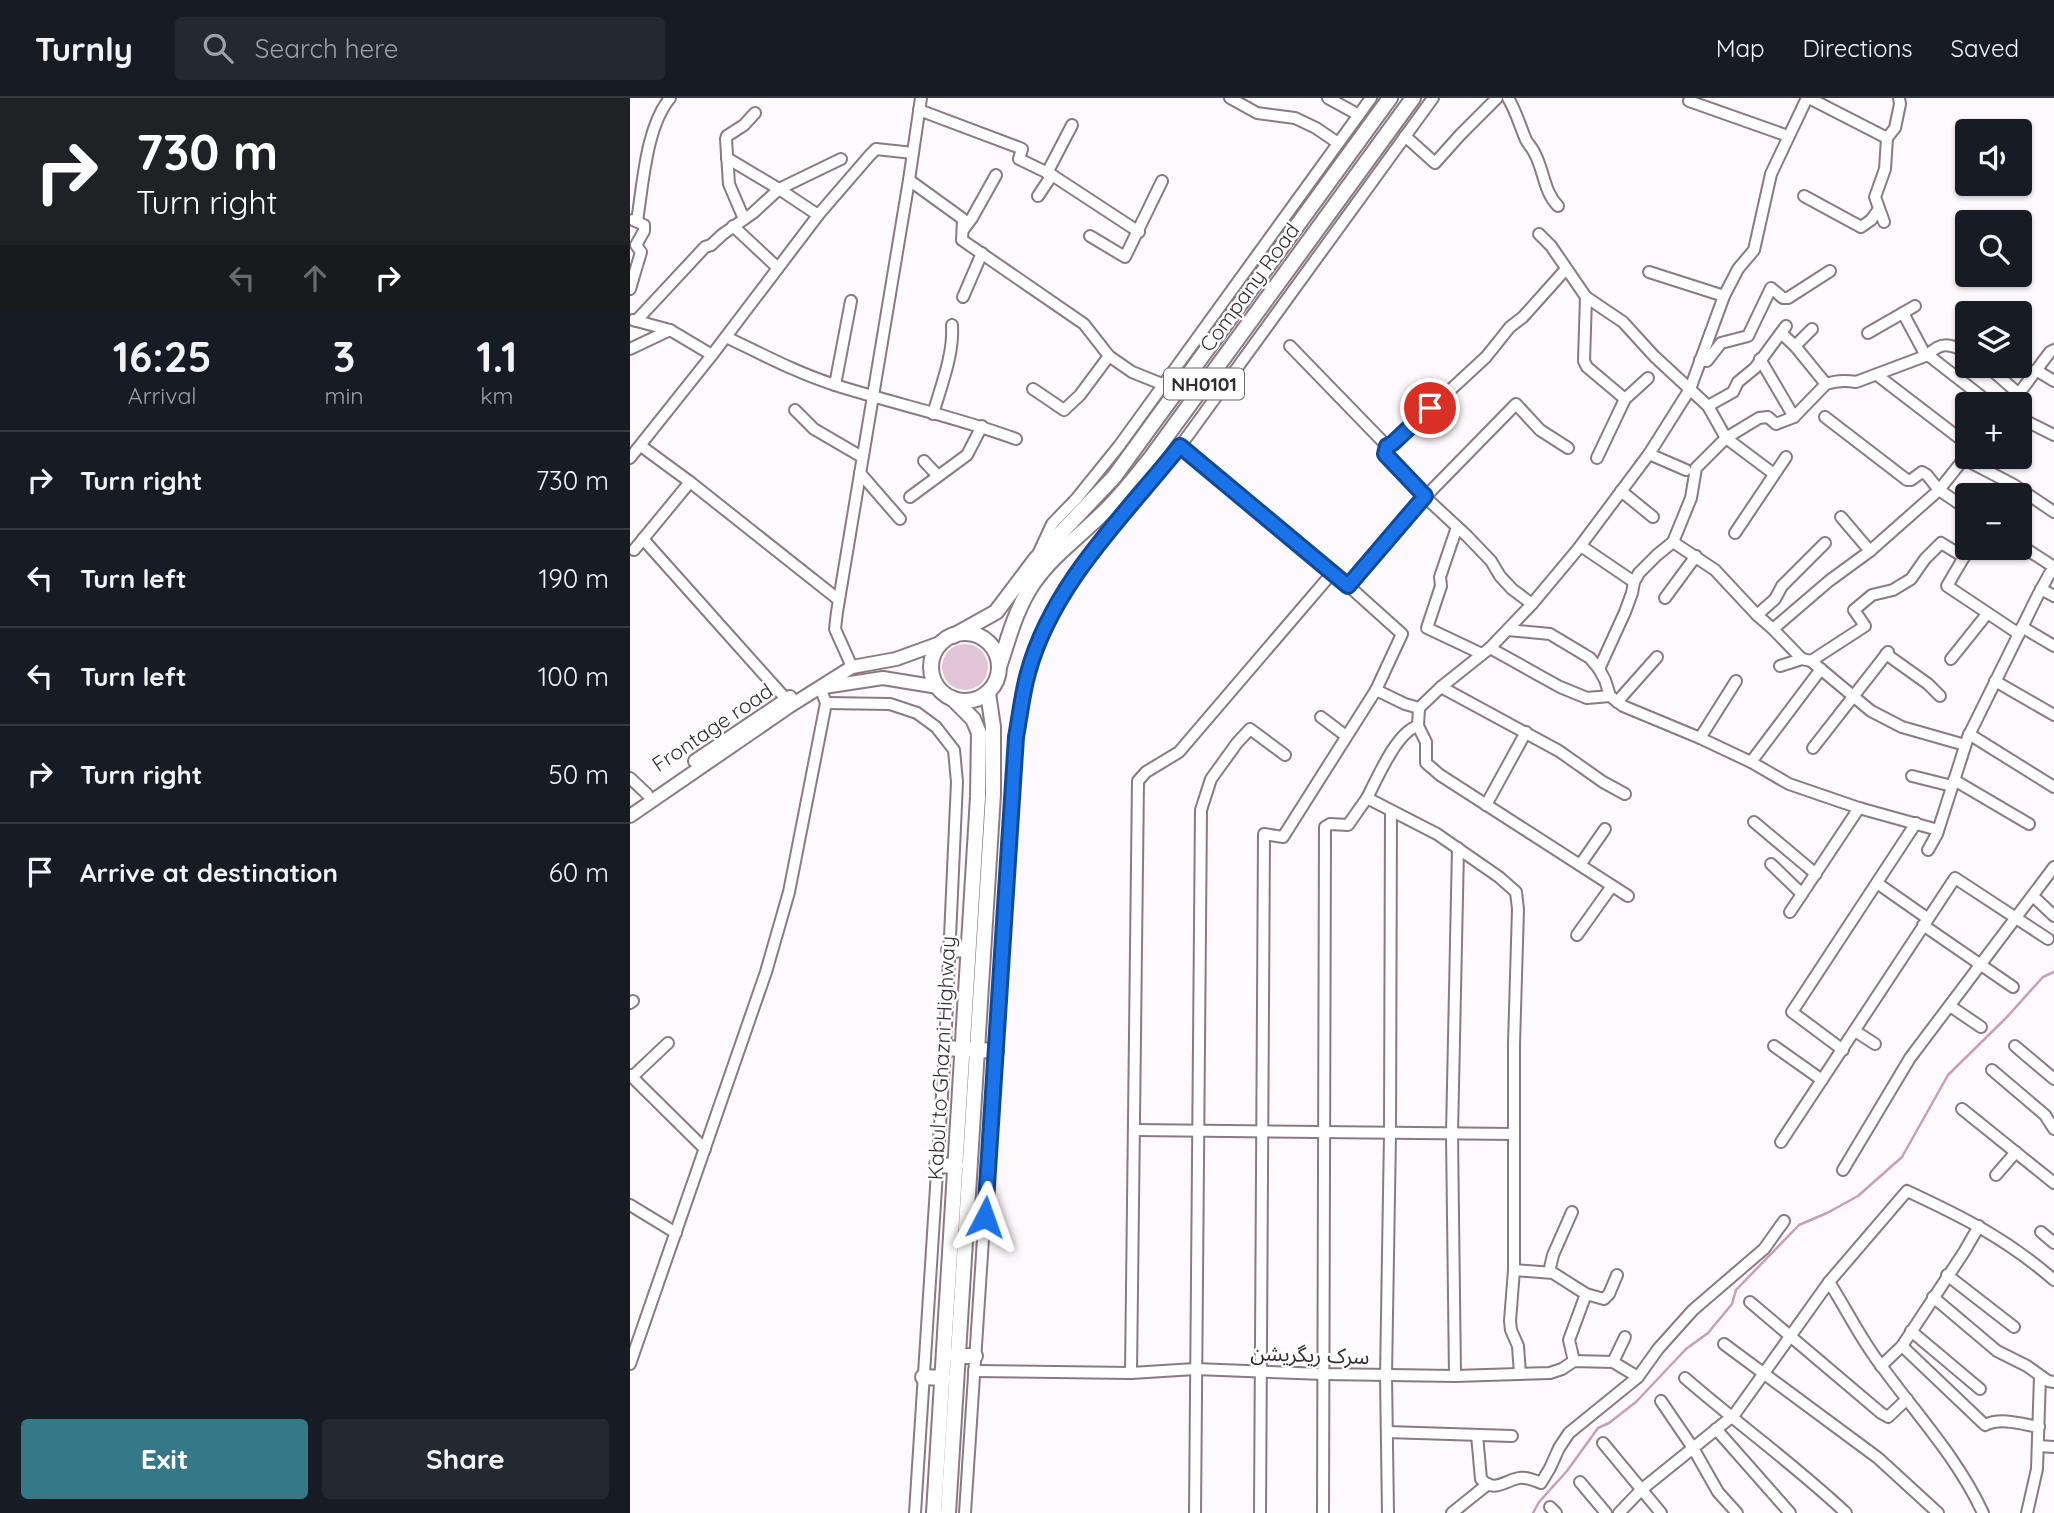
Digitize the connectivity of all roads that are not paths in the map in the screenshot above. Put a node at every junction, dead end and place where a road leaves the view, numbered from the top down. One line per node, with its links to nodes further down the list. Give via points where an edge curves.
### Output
1 (670, 98): 36 (street, via 653,130)
2 (921, 98): 14 (street)
3 (1230, 98): 21 (street, via 1257,113 1295,118)
4 (1328, 98): 16 (street)
5 (1371, 98): 16 (street)
6 (1390, 98): 134 (highway, Company Road / NH0101, via 1114,477)
7 (1413, 98): 158 (highway, Company Road / NH0101, via 1150,459 1035,581 1016,614)
8 (1433, 98): 18 (street)
9 (1497, 98): 18 (street, via 1435,163)
10 (1508, 98): 32 (street)
11 (1899, 98): 20 (street, via 1895,128)
12 (1804, 100): 19 (street); 20 (street)
13 (1689, 101): 19 (street)
14 (919, 110): 22 (street); 26 (street, via 1020,148 1019,159)
15 (755, 113): 23 (street, via 727,136)
16 (1359, 115): 21 (street)
17 (1072, 125): 26 (street)
18 (1405, 136): 98 (street)
19 (1788, 136): 49 (street, via 1771,174 1754,250)
20 (1887, 138): 33 (street, via 1885,169 1875,197)
21 (1338, 143): 76 (street)
22 (913, 153): 27 (street); 34 (street, via 876,149)
23 (727, 158): 29 (street); 35 (street, via 729,184)
24 (841, 159): 29 (street)
25 (996, 174): 39 (street)
26 (1049, 174): 30 (street); 40 (street)
27 (909, 180): 39 (street, via 963,219); 84 (street)
28 (1162, 181): 40 (street)
29 (779, 189): 34 (street); 35 (street)
30 (1038, 196)
31 (1804, 196): 33 (street, via 1861,227)
32 (1558, 206)
33 (1879, 209): 37 (street)
34 (818, 215): 44 (street)
35 (744, 219): 38 (street)
36 (633, 220): 48 (street, via 645,225 636,245 641,252)
37 (1884, 222)
38 (733, 226): 44 (street); 55 (street, via 705,247)
39 (963, 230): 43 (street, via 962,240)
40 (1139, 233): 42 (street, via 1125,257)
41 (1539, 234): 45 (street)
42 (1090, 236)
43 (982, 253): 51 (street); 67 (street, via 1084,324)
44 (778, 268): 60 (street)
45 (1566, 269): 50 (street); 99 (street, via 1486,357)
46 (1830, 271): 70 (street, via 1785,299 1771,288 1748,336 1721,343 1707,361)
47 (1649, 272): 49 (street)
48 (630, 289)
49 (1724, 296): 70 (street)
50 (1586, 297): 80 (street, via 1623,323); 85 (street, via 1584,361)
51 (963, 298)
52 (851, 301): 78 (street)
53 (1915, 306): 54 (street)
54 (1903, 313): 59 (street); 68 (street)
55 (633, 321): 58 (street)
56 (952, 325): 88 (street, via 950,352)
57 (1812, 329): 62 (street)
58 (670, 330): 64 (street); 66 (street)
59 (1868, 333)
60 (726, 337): 66 (street); 78 (street)
61 (1290, 346): 99 (street)
62 (1795, 346): 69 (street, via 1784,330); 77 (street)
63 (1955, 348): 68 (street, via 1936,347)
64 (630, 349)
65 (2054, 350): 71 (street)
66 (712, 355): 97 (street)
67 (1109, 356): 76 (street); 79 (street, via 1064,410)
68 (1927, 356): 72 (street); 81 (street)
69 (1760, 359): 86 (street, via 1733,392); 89 (street)
70 (1700, 360): 80 (street)
71 (2036, 370): 75 (street); 83 (street)
72 (1877, 375): 77 (street); 93 (street)
73 (1648, 378): 85 (street)
74 (2005, 378): 82 (street)
75 (2054, 381)
76 (1162, 384): 134 (street, via 1119,446 1052,524)
77 (1826, 384): 89 (street)
78 (835, 385): 84 (street)
79 (1033, 389)
80 (1690, 389): 86 (street); 101 (street)
81 (1974, 392)
82 (2017, 392)
83 (2020, 392)
84 (873, 396): 88 (street); 102 (street)
85 (1625, 399): 105 (street)
86 (1708, 406): 95 (street)
87 (795, 410): 102 (street, via 814,429)
88 (933, 414): 92 (street)
89 (1794, 417): 95 (street, via 1776,424 1768,417 1759,418)
90 (1825, 417): 114 (street, via 1907,480 1922,472)
91 (2032, 424): 94 (street)
92 (982, 426): 96 (street); 112 (street, via 967,455)
93 (1955, 435)
94 (2054, 435)
95 (1726, 438): 111 (street); 126 (street, via 1696,468 1691,498)
96 (1016, 439)
97 (640, 446): 104 (street); 113 (street)
98 (1180, 446): 137 (street); 234 (street, via 1078,570 1055,607 1028,671 1016,737)
99 (1387, 446): 116 (street, via 1385,454)
100 (1568, 448): 116 (street, via 1540,430 1516,404)
101 (1649, 454): 109 (street); 115 (street)
102 (862, 457): 110 (street)
103 (1786, 457): 111 (street)
104 (630, 458)
105 (1597, 458)
106 (924, 461): 112 (street)
107 (1956, 469): 114 (street)
108 (1986, 469): 119 (street)
109 (1686, 470)
110 (860, 473): 122 (street); 143 (street)
111 (1774, 474): 124 (street)
112 (937, 475): 117 (street)
113 (690, 482): 125 (street); 143 (street)
114 (1939, 490): 118 (street); 131 (street)
115 (1621, 491): 120 (street); 128 (street)
116 (1425, 496): 123 (street); 139 (street)
117 (910, 497)
118 (1955, 501)
119 (2054, 512)
120 (1653, 517)
121 (1841, 517): 131 (street)
122 (900, 519)
123 (1457, 527): 144 (street, via 1512,589); 152 (street, via 1427,628)
124 (1735, 533)
125 (643, 539): 130 (street); 171 (street)
126 (1673, 542): 133 (street); 138 (street)
127 (1825, 543): 146 (street)
128 (1581, 546): 138 (street); 144 (street)
129 (1955, 548): 155 (street, via 1941,543 1911,579 1872,595 1854,610 1865,625)
130 (634, 550)
131 (1870, 551): 147 (street)
132 (2032, 553): 136 (street)
133 (1696, 556): 142 (street); 146 (street)
134 (1036, 559): 150 (highway, Company Road / NH0101, via 996,611)
135 (1962, 560): 145 (street, via 1947,586)
136 (2054, 569): 140 (street)
137 (1333, 572): 139 (street); 241 (street, via 1179,752 1138,781)
138 (1634, 582): 159 (street)
139 (1348, 586): 166 (street, via 1402,634)
140 (2041, 589): 141 (street); 149 (street)
141 (2054, 596)
142 (1665, 598)
143 (839, 600): 157 (street, via 835,629)
144 (1532, 604): 148 (street)
145 (1987, 614): 149 (street); 154 (street)
146 (1757, 615): 147 (street)
147 (1773, 629): 155 (street)
148 (1508, 630): 152 (street); 159 (street, via 1550,634 1590,657)
149 (2020, 631): 151 (street); 162 (street)
150 (948, 639): 157 (main road, via 896,659); 158 (highway, via 969,634 984,639 995,651); 164 (highway, via 933,660)
151 (2054, 646)
152 (1486, 651): 165 (street); 172 (street, via 1587,698)
153 (1657, 657): 172 (street)
154 (1951, 659)
155 (1807, 660): 156 (street); 160 (street)
156 (1780, 666)
157 (852, 667): 163 (main road)
158 (999, 667): 167 (highway, NH0101)
159 (1599, 669): 172 (street)
160 (1821, 669): 168 (street); 185 (street)
161 (1736, 681): 181 (street)
162 (1995, 681): 175 (street); 179 (street)
163 (820, 687): 164 (main road, via 883,678); 171 (main road, Frontage road); 173 (street); 197 (main road)
164 (937, 687): 170 (highway)
165 (1441, 687): 174 (street); 178 (street)
166 (1376, 690): 174 (street); 180 (street)
167 (988, 693): 170 (highway, via 971,701); 232 (highway, Kabul to Ghazni Highway, via 993,727 992,794)
168 (1853, 695): 169 (street, via 1887,653); 182 (street, via 1871,711 1902,727); 183 (street)
169 (1940, 696)
170 (952, 698): 220 (highway, Kabul to Ghazni Highway, via 973,719 979,733)
171 (786, 699): 190 (main road, Frontage road)
172 (1613, 699): 181 (street)
173 (826, 703): 221 (street, via 890,704 917,713 936,727 954,750 957,782); 249 (street, via 789,892)
174 (1419, 708): 177 (street)
175 (2054, 715)
176 (1321, 718): 180 (street)
177 (1418, 726): 192 (street, via 1400,738); 193 (street, via 1426,742 1426,763)
178 (1526, 732): 191 (street); 193 (street)
179 (1969, 734): 182 (street); 189 (street)
180 (1346, 736): 243 (street, via 1283,837 1264,835)
181 (1700, 738): 185 (street)
182 (1965, 746): 188 (street)
183 (1813, 748)
184 (1285, 755): 242 (street, via 1250,729 1211,779 1201,810)
185 (1751, 762): 195 (street, via 1789,784)
186 (1912, 776): 188 (street)
187 (630, 778): 190 (street)
188 (1953, 783): 200 (street); 202 (street)
189 (2054, 787)
190 (647, 794): 194 (main road, Frontage road)
191 (1625, 794)
192 (1367, 798): 196 (street); 244 (street, via 1348,825 1325,827)
193 (1486, 805): 205 (street)
194 (630, 806)
195 (1859, 808): 199 (street); 208 (street)
196 (1391, 811): 203 (street); 245 (street)
197 (630, 816)
198 (1754, 822): 208 (street)
199 (1916, 823): 202 (street); 209 (street)
200 (2029, 824)
201 (1605, 829): 205 (street)
202 (1938, 830): 204 (street)
203 (1458, 848): 246 (street); 247 (street, via 1516,892)
204 (1928, 850)
205 (1580, 864): 210 (street)
206 (1771, 864): 211 (street)
207 (2054, 867): 213 (street)
208 (1816, 874): 211 (street)
209 (1877, 883): 217 (street); 233 (street, via 1792,1012)
210 (1612, 886): 212 (street); 218 (street)
211 (1802, 894): 214 (street)
212 (1628, 896)
213 (2033, 896): 215 (street); 216 (street)
214 (1790, 912)
215 (2054, 916)
216 (2016, 918): 217 (street, via 1955,878); 219 (street); 222 (street)
217 (1925, 921): 222 (street); 226 (street)
218 (1577, 935)
219 (2048, 939)
220 (968, 949): 221 (highway); 232 (highway, Kabul to Ghazni Highway)
221 (949, 950): 231 (street)
222 (1982, 964): 223 (street); 224 (street)
223 (2013, 987)
224 (1950, 1006): 225 (street); 253 (street, via 1910,1058)
225 (1981, 1027)
226 (1855, 1031): 228 (street); 233 (street)
227 (668, 1043): 236 (street)
228 (1874, 1044)
229 (1774, 1046): 238 (street)
230 (2015, 1046): 237 (street)
231 (945, 1048): 232 (highway); 251 (street)
232 (970, 1049): 234 (highway); 252 (highway, Kabul to Ghazni Highway); 275 (highway, Kabul to Ghazni Highway)
233 (1843, 1050): 238 (street)
234 (996, 1051): 283 (street)
235 (1992, 1070): 240 (street, via 2045,1115)
236 (631, 1076): 249 (street)
237 (2054, 1079)
238 (1822, 1080): 248 (street)
239 (1962, 1109): 250 (street)
240 (2054, 1129)
241 (1135, 1130): 242 (street); 287 (street)
242 (1199, 1130): 243 (street); 285 (street)
243 (1262, 1132): 244 (street); 286 (street)
244 (1325, 1133): 245 (street); 289 (street)
245 (1390, 1134): 246 (street); 291 (street)
246 (1452, 1134): 247 (street); 292 (street)
247 (1514, 1134): 263 (street)
248 (1781, 1142)
249 (705, 1149): 260 (street)
250 (2016, 1152): 254 (street); 255 (street)
251 (936, 1165): 252 (highway); 294 (street)
252 (956, 1166): 275 (highway, Kabul to Ghazni Highway)
253 (1843, 1170)
254 (1996, 1175)
255 (2054, 1183)
256 (630, 1205): 260 (street)
257 (1572, 1212): 264 (street)
258 (1784, 1221): 295 (street, via 1764,1249 1693,1310)
259 (1979, 1226): 265 (street); 267 (street); 268 (street, via 1907,1191)
260 (676, 1233): 282 (street)
261 (2041, 1233): 262 (street)
262 (2054, 1243)
263 (1514, 1270): 264 (street); 290 (street, via 1510,1321)
264 (1549, 1272): 269 (street)
265 (2052, 1274)
266 (1617, 1275): 269 (street, via 1604,1299)
267 (1947, 1275): 270 (street); 272 (street)
268 (1829, 1282): 276 (street); 284 (street)
269 (1586, 1294): 280 (street, via 1569,1340)
270 (1933, 1297): 273 (street); 293 (street, via 1997,1351)
271 (1750, 1303): 276 (street)
272 (2014, 1327)
273 (1911, 1331): 278 (street); 299 (street)
274 (1625, 1336): 281 (street)
275 (952, 1337): 279 (highway, Kabul to Ghazni Highway); 296 (highway, Kabul to Ghazni Highway)
276 (1790, 1338): 288 (street); 300 (street, via 1888,1417)
277 (1724, 1344): 288 (street)
278 (1902, 1346): 284 (street); 303 (street, via 1985,1425 2009,1422)
279 (956, 1356): 283 (highway); 317 (highway, Kabul to Ghazni Highway)
280 (1574, 1361): 281 (street, سرک ریگریشن); 290 (street, سرک ریگریشن, via 1550,1373)
281 (1613, 1362): 295 (street, سرک ریگریشن)
282 (630, 1364)
283 (975, 1364): 287 (street, سرک ریگریشن); 318 (street)
284 (1881, 1366): 300 (street)
285 (1195, 1369): 286 (street, سرک ریگریشن); 287 (street, سرک ریگریشن); 319 (street)
286 (1261, 1372): 289 (street, سرک ریگریشن); 320 (street)
287 (1131, 1373)
288 (1762, 1373): 302 (street); 330 (street, via 1878,1458)
289 (1324, 1374): 291 (street, سرک ریگریشن); 321 (street)
290 (1520, 1374): 292 (street, سرک ریگریشن)
291 (1386, 1376): 292 (street, سرک ریگریشن); 305 (street)
292 (1455, 1376)
293 (2040, 1376): 298 (street); 303 (street)
294 (923, 1377): 296 (highway); 315 (street)
295 (1638, 1377): 313 (street, via 1569,1433 1541,1483 1518,1478 1497,1487)
296 (943, 1378): 316 (highway, Kabul to Ghazni Highway)
297 (1685, 1378): 302 (street)
298 (2054, 1382)
299 (1980, 1389)
300 (1907, 1399): 331 (street, via 1970,1484)
301 (1661, 1401): 311 (street)
302 (1730, 1418): 304 (street); 329 (street)
303 (2039, 1427): 309 (street)
304 (1716, 1429): 311 (street); 328 (street)
305 (1387, 1432): 306 (street); 322 (street)
306 (1477, 1435): 307 (street); 313 (street, via 1481,1479)
307 (1511, 1436)
308 (1603, 1443): 314 (street)
309 (2038, 1446): 310 (street); 332 (street)
310 (2054, 1447)
311 (1693, 1448): 314 (street); 327 (street, via 1718,1492)
312 (1580, 1482): 324 (street)
313 (1488, 1484): 323 (street)
314 (1641, 1490): 325 (street); 326 (street)
315 (915, 1513)
316 (934, 1513)
317 (948, 1513)
318 (965, 1513)
319 (1195, 1513)
320 (1260, 1513)
321 (1323, 1513)
322 (1388, 1513)
323 (1452, 1513)
324 (1606, 1513)
325 (1619, 1513)
326 (1661, 1513)
327 (1737, 1513)
328 (1790, 1513)
329 (1846, 1513)
330 (1937, 1513)
331 (1983, 1513)
332 (2027, 1513)

